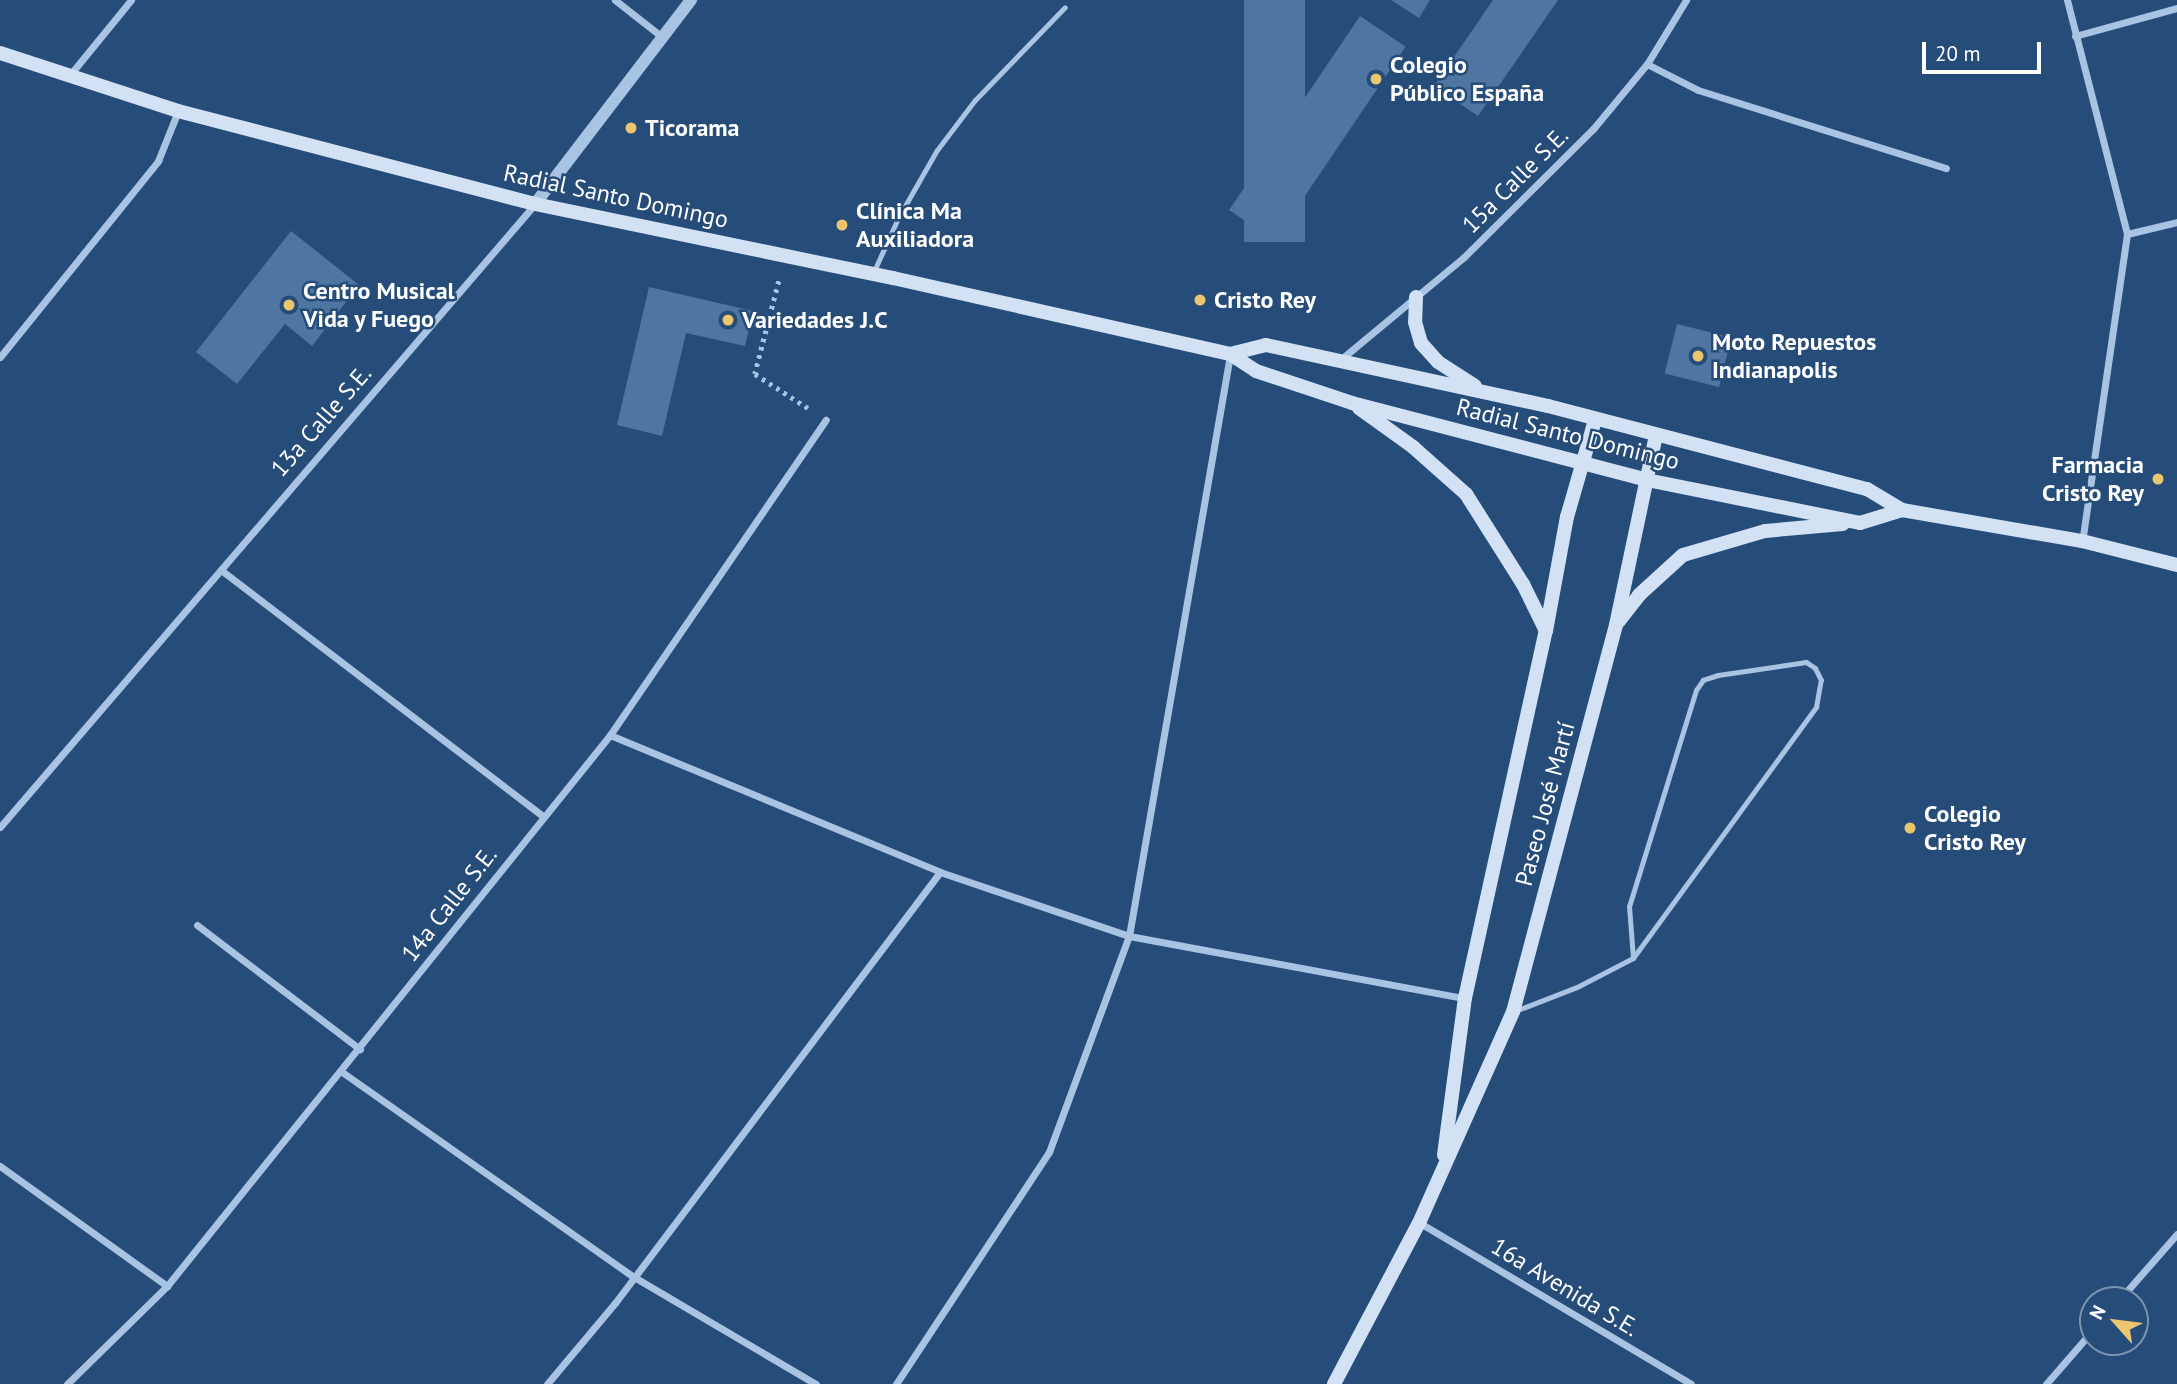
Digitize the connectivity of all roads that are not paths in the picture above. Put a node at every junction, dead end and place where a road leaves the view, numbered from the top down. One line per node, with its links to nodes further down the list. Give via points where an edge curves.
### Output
1 (131, 0): 12 (street)
2 (615, 0): 9 (street)
3 (691, 0): 9 (street, 13a Calle S.E.)
4 (1686, 0): 11 (street, 15a Calle S.E.)
5 (2067, 0): 8 (street)
6 (1065, 7): 18 (lane, via 975,100 937,150)
7 (2177, 8): 8 (street)
8 (2075, 36): 17 (street)
9 (662, 37): 15 (street, 13a Calle S.E.)
10 (0, 53): 12 (main road, Radial Santo Domingo)
11 (1647, 64): 14 (street, via 1698,90); 19 (street, 15a Calle S.E., via 1593,129 1464,257)
12 (68, 78): 13 (main road, Radial Santo Domingo)
13 (178, 111): 15 (main road, Radial Santo Domingo); 21 (street, via 158,161)
14 (1946, 167)
15 (536, 204): 18 (main road, Radial Santo Domingo); 34 (street, 13a Calle S.E.)
16 (2177, 222): 17 (street)
17 (2127, 234): 32 (street)
18 (873, 274): 20 (main road, Radial Santo Domingo)
19 (1416, 297): 22 (street, 15a Calle S.E.); 23 (main road, via 1415,322 1421,343 1438,362)
20 (1230, 354): 22 (main road, Radial Santo Domingo, via 1266,345); 24 (main road, Radial Santo Domingo, via 1256,371); 42 (street)
21 (0, 357)
22 (1340, 360): 23 (main road, Radial Santo Domingo)
23 (1486, 393): 26 (main road, Radial Santo Domingo)
24 (1352, 402): 28 (main road, Radial Santo Domingo); 36 (main road, via 1466,494)
25 (826, 420): 37 (street, 14a Calle S.E.)
26 (1595, 420): 27 (main road, Radial Santo Domingo); 28 (main road, Paseo José Martí)
27 (1656, 436): 29 (main road, Paseo José Martí); 30 (main road, Radial Santo Domingo, via 1867,489)
28 (1584, 462): 29 (main road, Radial Santo Domingo); 36 (main road, Paseo José Martí, via 1567,517)
29 (1647, 480): 31 (main road, Radial Santo Domingo); 35 (main road, Paseo José Martí)
30 (1902, 510): 31 (main road, Radial Santo Domingo); 32 (main road, Radial Santo Domingo)
31 (1860, 523): 35 (main road, via 1765,531 1683,555 1639,595)
32 (2082, 541): 33 (main road, Radial Santo Domingo)
33 (2177, 565)
34 (220, 570): 38 (street); 39 (street, 13a Calle S.E.)
35 (1616, 625): 45 (main road, Paseo José Martí)
36 (1546, 631): 44 (main road, Paseo José Martí)
37 (610, 734): 38 (street, 14a Calle S.E.); 40 (street)
38 (542, 815): 46 (street, 14a Calle S.E.)
39 (1, 825)
40 (940, 872): 42 (street); 52 (street)
41 (197, 925): 46 (street)
42 (1129, 936): 44 (street); 59 (street, via 1049,1152)
43 (1633, 958): 43 (lane, via 1816,707 1821,680 1806,662 1718,675 1703,680 1696,690 1629,906); 45 (lane)
44 (1465, 998): 49 (main road, Paseo José Martí)
45 (1513, 1012): 49 (main road, Paseo José Martí)
46 (360, 1049): 47 (street, 14a Calle S.E.)
47 (342, 1072): 52 (street); 53 (street, 14a Calle S.E.)
48 (0, 1166): 53 (street)
49 (1442, 1173): 50 (main road, Paseo José Martí)
50 (1419, 1223): 60 (main road, Paseo José Martí); 61 (street, 16a Avenida S.E.)
51 (2177, 1234): 54 (street)
52 (634, 1277): 57 (street); 58 (street)
53 (167, 1286): 56 (street, 14a Calle S.E.)
54 (2131, 1286)
55 (2079, 1346): 62 (street)
56 (67, 1384)
57 (547, 1384)
58 (816, 1384)
59 (896, 1384)
60 (1334, 1384)
61 (1691, 1384)
62 (2046, 1384)

